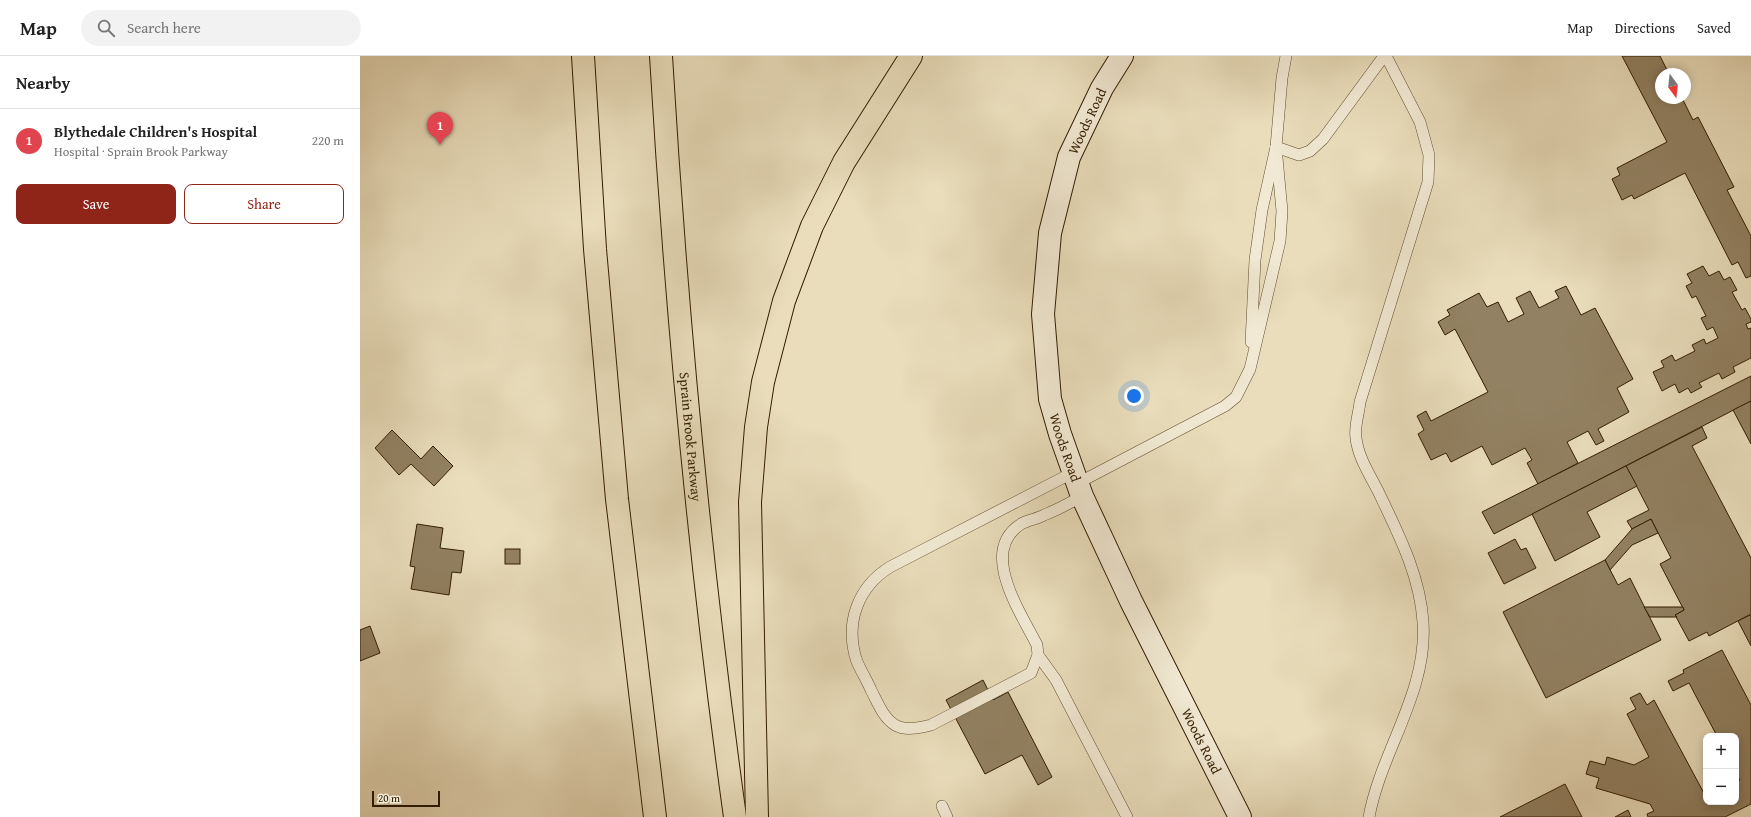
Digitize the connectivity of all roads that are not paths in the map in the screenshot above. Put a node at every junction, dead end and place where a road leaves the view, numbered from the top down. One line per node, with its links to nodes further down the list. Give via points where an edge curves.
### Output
1 (577, 56): 9 (highway)
2 (582, 56): 9 (highway)
3 (661, 56): 15 (highway, Sprain Brook Parkway, via 676,280 698,515)
4 (911, 56): 16 (highway, via 844,162 812,226 784,301 763,382 756,427 750,502)
5 (1122, 56): 11 (street, Woods Road, via 1102,88 1069,157 1050,233 1043,314 1050,399)
6 (1286, 56): 8 (lane)
7 (1385, 56): 8 (lane, via 1323,139 1310,151 1299,155); 20 (lane, via 1420,122 1429,155 1428,182 1360,402 1355,437 1359,452 1397,530 1416,578 1423,623 1417,682 1373,795)
8 (1276, 147): 10 (lane, via 1262,210 1255,260); 10 (lane, via 1282,211 1280,241)
9 (589, 166): 14 (highway, via 618,506)
10 (1250, 369): 11 (lane, via 1236,397 1225,406)
11 (1078, 484): 12 (lane, via 1043,516 1021,524 1010,534 1004,545 1003,573 1006,584 1037,645); 12 (lane, via 890,567 867,585 856,606 853,633 856,660 886,716 894,725 903,728 931,725 1025,677 1031,673); 19 (street, Woods Road, via 1130,601)
12 (1038, 654): 18 (lane, via 1056,680)
13 (942, 806): 17 (lane)
14 (655, 817)
15 (735, 817)
16 (757, 817)
17 (947, 817)
18 (1127, 817)
19 (1240, 817)
20 (1369, 817)

